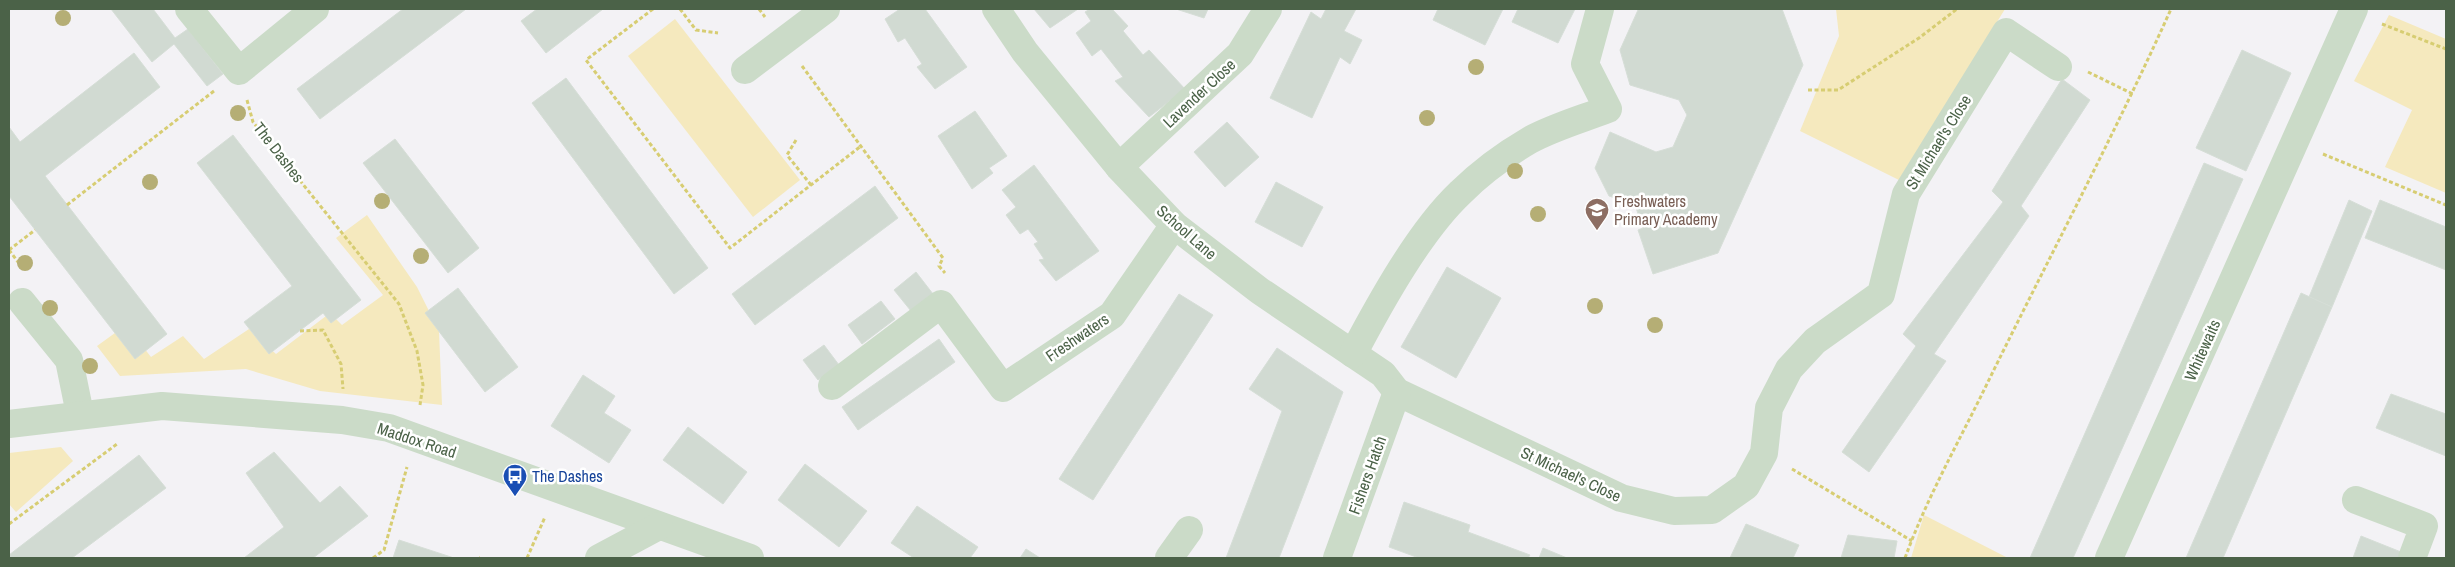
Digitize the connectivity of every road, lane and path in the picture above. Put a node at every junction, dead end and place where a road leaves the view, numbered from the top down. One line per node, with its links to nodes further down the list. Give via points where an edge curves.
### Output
1 (189, 9): 18 (street)
2 (315, 9): 18 (street)
3 (654, 9): 25 (path, via 586,60 730,248)
4 (680, 9): 13 (path, via 696,30)
5 (826, 9): 14 (street)
6 (996, 9): 24 (street, School Lane, via 1025,52)
7 (1268, 9): 24 (street, Lavender Close, via 1240,54)
8 (1600, 9): 34 (street, via 1585,64 1608,109 1531,140 1460,193 1424,236 1376,310)
9 (1957, 9): 12 (path)
10 (2171, 9): 20 (path)
11 (2353, 10): 15 (path); 22 (street, Whitewaits)
12 (1952, 11): 19 (path, via 1919,38 1838,90)
13 (718, 33)
14 (784, 42): 17 (street); 23 (path)
15 (2446, 49)
16 (2058, 67): 20 (path, via 2083,69); 42 (street, St Michael's Close, via 2006,32 1906,194 1881,294 1815,341 1790,369 1769,408)
17 (745, 70)
18 (239, 71): 26 (path); 40 (path, The Dashes, via 253,122 400,304 417,351 424,385)
19 (1808, 90)
20 (2133, 94): 48 (path, via 2047,261)
21 (796, 140): 25 (path, via 787,155)
22 (2295, 142): 27 (path); 56 (street, Whitewaits)
23 (861, 146): 25 (path); 32 (path, via 943,258 939,266 951,281)
24 (1119, 167): 28 (street, School Lane)
25 (811, 185)
26 (68, 205)
27 (2446, 205)
28 (1174, 225): 32 (street, Freshwaters, via 1112,315 1003,388); 34 (street, School Lane, via 1260,291)
29 (35, 230): 30 (path)
30 (9, 250)
31 (22, 302): 37 (street, via 69,360)
32 (941, 304): 35 (street)
33 (300, 331): 38 (path, via 322,330 341,364)
34 (1353, 354): 36 (street, School Lane, via 1383,374)
35 (832, 386)
36 (1397, 392): 42 (street, St Michael's Close, via 1621,498 1674,511 1712,510 1746,486); 54 (street, Fishers Hatch)
37 (80, 414): 38 (street, Maddox Road, via 162,406); 39 (street, Maddox Road)
38 (342, 420): 40 (street, Maddox Road, via 389,428)
39 (9, 424)
40 (416, 438): 43 (street, Maddox Road); 49 (path, The Dashes, via 384,550)
41 (120, 442): 45 (path)
42 (1764, 453): 48 (path)
43 (558, 489): 46 (street, Maddox Road); 50 (path)
44 (2356, 500): 57 (street, via 2424,526)
45 (9, 524)
46 (659, 526): 51 (street); 52 (street, Maddox Road)
47 (1189, 530): 53 (street)
48 (1912, 540): 55 (path)
49 (373, 558)
50 (527, 558)
51 (599, 558)
52 (750, 558)
53 (1169, 558)
54 (1337, 558)
55 (1905, 558)
56 (2109, 558)
57 (2412, 558)

